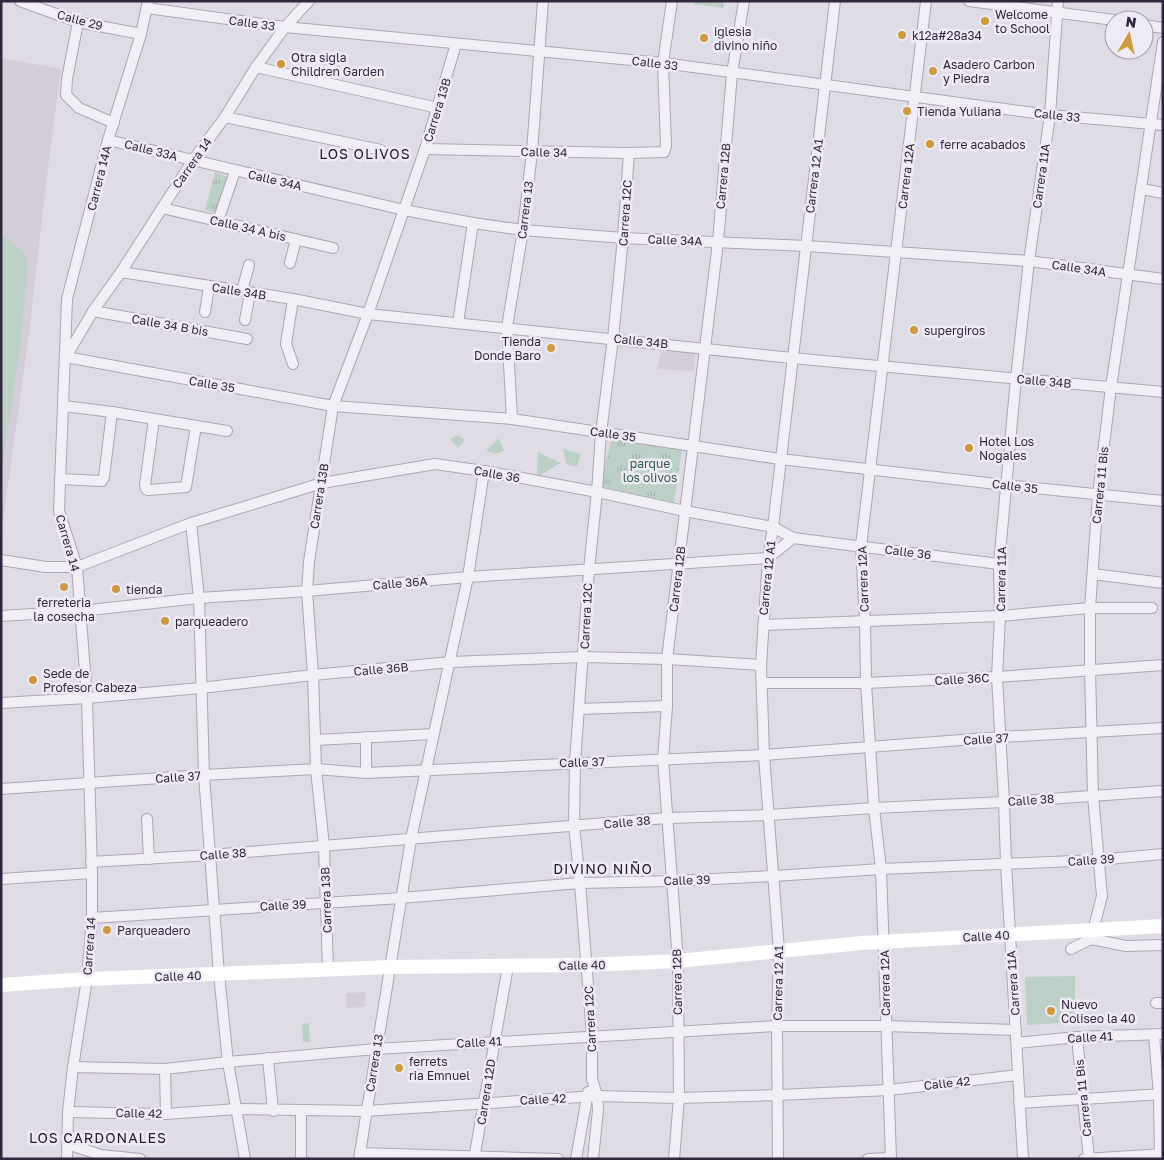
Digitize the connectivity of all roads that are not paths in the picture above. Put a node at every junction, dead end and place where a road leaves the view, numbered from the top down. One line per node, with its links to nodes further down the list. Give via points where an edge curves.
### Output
1 (20, 1): 12 (street, Calle 29)
2 (309, 1): 13 (street, Carrera 14)
3 (543, 1): 17 (street, Carrera 13)
4 (672, 1): 18 (street)
5 (744, 1): 20 (street, Carrera 12B)
6 (835, 1): 22 (street, Carrera 12 A1)
7 (926, 1): 23 (street, Carrera 12A)
8 (969, 1): 10 (street)
9 (148, 5): 13 (street, Calle 33); 14 (street, Carrera 14A)
10 (1057, 6): 11 (street); 25 (street, Carrera 11A)
11 (1104, 18)
12 (78, 22): 14 (street, Calle 29); 27 (street, via 66,95 79,108)
13 (285, 27): 16 (street, Calle 33); 19 (street, Carrera 14)
14 (141, 34): 27 (street, Carrera 14A)
15 (1163, 42): 21 (street, Carrera 11 Bis)
16 (456, 44): 17 (street, Calle 33); 24 (street, Carrera 13B)
17 (540, 51): 18 (street, Calle 33); 33 (street, Carrera 13)
18 (663, 63): 20 (street, Calle 33); 34 (street, Calle 34, via 664,152)
19 (256, 67): 24 (street); 26 (street, Carrera 14)
20 (732, 73): 22 (street, Calle 33); 46 (street, Carrera 12B)
21 (1160, 76): 28 (street, Carrera 11 Bis)
22 (825, 84): 23 (street, Calle 33); 47 (street, Carrera 12 A1)
23 (916, 97): 25 (street, Calle 33); 49 (street, Carrera 12A)
24 (438, 108): 31 (street, Carrera 13B)
25 (1050, 114): 28 (street, Calle 33); 50 (street, Carrera 11A)
26 (225, 117): 32 (street); 35 (street, Carrera 14)
27 (114, 123): 30 (street, Carrera 14A)
28 (1149, 124): 29 (street, Calle 33); 37 (street, Carrera 11 Bis)
29 (1163, 125)
30 (108, 140): 35 (street, Calle 33A); 68 (street, Carrera 14A, via 67,299)
31 (425, 149): 33 (street, Calle 34); 40 (street, Carrera 13B)
32 (381, 150)
33 (532, 152): 34 (street, Calle 34); 43 (street, Carrera 13)
34 (629, 153): 44 (street, Carrera 12C)
35 (193, 160): 36 (street, Calle 34A); 39 (street, Carrera 14)
36 (235, 171): 40 (street, Calle 34A); 41 (street)
37 (1142, 189): 38 (street); 54 (street, Carrera 11 Bis)
38 (1163, 193)
39 (162, 208): 41 (street, Calle 34 A bis); 53 (street, Carrera 14)
40 (404, 210): 42 (street, Calle 34A); 61 (street, Carrera 13B)
41 (218, 221): 45 (street, Calle 34 A bis)
42 (472, 223): 43 (street, Calle 34A); 63 (street)
43 (523, 230): 44 (street, Calle 34A); 64 (street, Carrera 13)
44 (623, 238): 46 (street, Calle 34A); 65 (street, Carrera 12C)
45 (296, 239): 48 (street, Calle 34 A bis); 51 (street)
46 (718, 242): 47 (street, Calle 34A); 67 (street, Carrera 12B)
47 (806, 246): 49 (street, Calle 34A); 69 (street, Carrera 12 A1)
48 (333, 248)
49 (896, 253): 50 (street, Calle 34A); 71 (street, Carrera 12A)
50 (1030, 261): 54 (street, Calle 34A); 72 (street, Carrera 11A)
51 (290, 264)
52 (249, 265): 57 (street)
53 (121, 272): 56 (street, Calle 34B); 59 (street, Carrera 14)
54 (1128, 275): 55 (street, Calle 34A); 73 (street, Carrera 11 Bis)
55 (1163, 279)
56 (209, 286): 57 (street, Calle 34B); 60 (street)
57 (246, 292): 58 (street, Calle 34B); 62 (street)
58 (293, 299): 61 (street, Calle 34B); 70 (street, via 286,344)
59 (93, 311): 66 (street, Calle 34 B bis); 68 (street, Carrera 14)
60 (205, 312)
61 (368, 314): 63 (street, Calle 34B); 76 (street, Carrera 13B)
62 (245, 320)
63 (458, 323): 64 (street, Calle 34B)
64 (507, 327): 65 (street, Calle 34B); 79 (street, Carrera 13)
65 (614, 338): 67 (street, Calle 34B); 82 (street, Carrera 12C)
66 (247, 339)
67 (706, 349): 69 (street, Calle 34B); 83 (street, Carrera 12B)
68 (66, 358): 75 (street, Carrera 14); 76 (street, Calle 35)
69 (792, 358): 71 (street, Calle 34B); 84 (street, Carrera 12 A1)
70 (293, 364)
71 (882, 365): 72 (street, Calle 34B); 85 (street, Carrera 12A)
72 (1016, 378): 73 (street, Calle 34B); 89 (street, Carrera 11A)
73 (1111, 387): 74 (street, Calle 34B); 91 (street, Carrera 11 Bis)
74 (1163, 392)
75 (64, 406): 77 (street); 87 (street, Carrera 14)
76 (333, 406): 79 (street, Calle 35); 88 (street, Carrera 13B)
77 (112, 412): 78 (street); 87 (street, via 102,481)
78 (154, 419): 80 (street); 80 (street, via 145,485 148,490 186,487)
79 (512, 419): 82 (street, Calle 35)
80 (196, 426): 81 (street)
81 (227, 431)
82 (601, 433): 83 (street, Calle 35); 90 (street, Carrera 12C)
83 (694, 447): 84 (street, Calle 35); 93 (street, Carrera 12B)
84 (780, 459): 85 (street, Calle 35); 95 (street, Carrera 12 A1)
85 (870, 468): 89 (street, Calle 35); 97 (street, Carrera 12A)
86 (484, 471): 88 (street, Calle 36, via 435,464); 90 (street, Calle 36); 105 (street, Carrera 13)
87 (60, 479): 102 (street, Carrera 14, via 58,511)
88 (322, 483): 94 (street, Calle 36); 107 (street, Carrera 13B, via 308,562)
89 (1006, 485): 91 (street, Calle 35); 101 (street, Carrera 11A)
90 (597, 492): 93 (street, Calle 36); 103 (street, Carrera 12C)
91 (1098, 495): 92 (street, Calle 35); 104 (street, Carrera 11 Bis)
92 (1163, 501)
93 (685, 511): 95 (street, Calle 36); 100 (street, Carrera 12B)
94 (191, 523): 102 (street, Calle 36); 108 (street)
95 (773, 527): 96 (street, Calle 36); 98 (street, Carrera 12 A1)
96 (793, 538): 97 (street, Calle 36); 98 (street)
97 (861, 546): 101 (street, Calle 36); 114 (street, Carrera 12A)
98 (768, 558): 100 (street, Calle 36A); 115 (street, Carrera 12 A1)
99 (1, 560): 102 (street, Calle 36, via 46,567)
100 (680, 563): 103 (street, Calle 36A); 117 (street, Carrera 12B)
101 (1000, 564): 113 (street, Carrera 11A)
102 (77, 567): 111 (street, Carrera 14)
103 (589, 570): 105 (street, Calle 36A); 116 (street, Carrera 12C)
104 (1092, 574): 106 (street); 109 (street, Carrera 11 Bis)
105 (468, 577): 107 (street, Calle 36A); 118 (street, Carrera 13)
106 (1163, 583)
107 (307, 591): 108 (street, Calle 36A); 122 (street, Carrera 13B)
108 (199, 598): 111 (street, Calle 36A); 126 (street)
109 (1090, 608): 110 (street); 113 (street); 121 (street, Carrera 11 Bis)
110 (1152, 608)
111 (81, 611): 112 (street, Calle 36A); 127 (street, Carrera 14)
112 (1, 616)
113 (1000, 616): 114 (street); 123 (street, Carrera 11A)
114 (865, 621): 115 (street); 125 (street, Carrera 12A)
115 (763, 625): 119 (street, Carrera 12 A1)
116 (583, 657): 117 (street, Calle 36B); 118 (street, Calle 36B); 130 (street, Carrera 12C)
117 (667, 659): 119 (street, Calle 36B); 129 (street, Carrera 12B)
118 (451, 662): 122 (street, Calle 36B); 133 (street, Carrera 13)
119 (761, 665): 124 (street, Carrera 12 A1)
120 (1163, 665): 121 (street, Calle 36C)
121 (1090, 669): 123 (street, Calle 36C); 132 (street, Carrera 11 Bis)
122 (313, 675): 126 (street, Calle 36B); 136 (street, Carrera 13B)
123 (997, 677): 125 (street, Calle 36C); 135 (street, Carrera 11A)
124 (762, 683): 125 (street, Calle 36C); 138 (street, Carrera 12 A1)
125 (866, 684): 137 (street, Carrera 12A)
126 (201, 688): 127 (street, Calle 36B); 144 (street)
127 (87, 698): 128 (street, Calle 36B); 145 (street, Carrera 14)
128 (1, 703)
129 (667, 706): 130 (street); 139 (street, Carrera 12B)
130 (579, 708): 140 (street, Carrera 12C)
131 (1163, 728): 132 (street, Calle 37)
132 (1092, 733): 135 (street, Calle 37); 148 (street, Carrera 11 Bis)
133 (434, 734): 134 (street); 142 (street, Carrera 13)
134 (366, 737): 136 (street); 143 (street)
135 (1001, 737): 137 (street, Calle 37); 149 (street, Carrera 11A)
136 (315, 740): 141 (street, Carrera 13B)
137 (870, 747): 138 (street, Calle 37); 150 (street, Carrera 12A)
138 (764, 755): 139 (street, Calle 37); 151 (street, Carrera 12 A1)
139 (663, 759): 140 (street, Calle 37); 152 (street, Carrera 12B)
140 (575, 762): 142 (street, Calle 37); 154 (street, Carrera 12C)
141 (316, 769): 143 (street, Calle 37); 144 (street, Calle 37); 156 (street, Carrera 13B)
142 (426, 770): 143 (street, Calle 37); 155 (street, Carrera 13)
143 (366, 773)
144 (204, 775): 145 (street, Calle 37); 158 (street)
145 (90, 784): 146 (street, Calle 37); 161 (street, Carrera 14)
146 (1, 789)
147 (1163, 791): 148 (street, Calle 38)
148 (1093, 796): 149 (street, Calle 38); 160 (street, Carrera 11 Bis)
149 (1004, 802): 150 (street, Calle 38); 162 (street, Carrera 11A)
150 (874, 808): 151 (street, Calle 38); 163 (street, Carrera 12A)
151 (769, 815): 152 (street, Calle 38); 165 (street, Carrera 12 A1)
152 (667, 818): 154 (street, Calle 38); 167 (street, Carrera 12B)
153 (147, 819): 159 (street)
154 (574, 826): 155 (street, Calle 38); 168 (street, Carrera 12C)
155 (411, 839): 156 (street, Calle 38); 169 (street, Carrera 13)
156 (324, 846): 158 (street, Calle 38); 170 (street, Carrera 13B)
157 (1163, 854): 160 (street, Calle 39)
158 (211, 855): 159 (street, Calle 38); 171 (street)
159 (149, 859): 161 (street, Calle 38)
160 (1098, 860): 162 (street, Calle 39); 174 (street, Carrera 11 Bis, via 1102,896)
161 (91, 862): 164 (street, Carrera 14)
162 (1006, 864): 163 (street, Calle 39); 175 (street, Carrera 11A)
163 (881, 869): 165 (street, Calle 39); 176 (street, Carrera 12A)
164 (92, 873): 166 (street); 172 (street, Carrera 14)
165 (774, 876): 167 (street, Calle 39); 179 (street, Carrera 12 A1)
166 (1, 879)
167 (672, 881): 168 (street, Calle 39); 180 (street, Carrera 12B)
168 (580, 883): 169 (street, Calle 39); 181 (street, Carrera 12C)
169 (401, 898): 170 (street, Calle 39); 183 (street, Carrera 13)
170 (326, 903): 171 (street, Calle 39); 184 (street, Carrera 13B)
171 (214, 909): 172 (street, Calle 39); 185 (street)
172 (92, 918): 186 (street, Carrera 14)
173 (1163, 926): 174 (street, Calle 40)
174 (1093, 931): 175 (street, Calle 40)
175 (1010, 935): 176 (street, Calle 40); 190 (street, Carrera 11A)
176 (884, 943): 179 (street, Calle 40); 189 (street, Carrera 12A)
177 (1163, 945): 178 (street, via 1126,946 1092,939)
178 (1071, 949)
179 (779, 951): 180 (street, Calle 40); 188 (street, Carrera 12 A1)
180 (678, 961): 181 (street, Calle 40); 191 (street, Carrera 12B)
181 (586, 965): 182 (street, Calle 40); 194 (street, Carrera 12C)
182 (508, 966): 183 (street, Calle 40); 195 (street, Carrera 12D)
183 (390, 967): 184 (street, Calle 40); 197 (street, Carrera 13)
184 (328, 969): 185 (street, Calle 40)
185 (219, 974): 186 (street, Calle 40); 199 (street)
186 (87, 979): 187 (street, Calle 40); 200 (street, Carrera 14)
187 (1, 985)
188 (777, 1026): 189 (street, Calle 41); 191 (street, Calle 41); 206 (street, Carrera 12 A1)
189 (886, 1026): 190 (street, Calle 41); 204 (street, Carrera 12A)
190 (1016, 1030): 196 (street, Carrera 11A)
191 (678, 1031): 194 (street, Calle 41); 209 (street, Carrera 12B)
192 (1158, 1034): 193 (street, Calle 41); 205 (street)
193 (1077, 1036): 196 (street, Calle 41); 210 (street, Carrera 11 Bis)
194 (592, 1037): 195 (street, Calle 41); 203 (street, Carrera 12C)
195 (494, 1041): 197 (street, Calle 41); 211 (street, Carrera 12D)
196 (1017, 1042): 202 (street, Carrera 11A)
197 (376, 1049): 198 (street, Calle 41); 216 (street, Carrera 13)
198 (268, 1058): 199 (street, Calle 41); 214 (street)
199 (228, 1062): 201 (street, Calle 41); 213 (street)
200 (73, 1067): 201 (street, Calle 41); 217 (street, Carrera 14)
201 (165, 1069): 218 (street)
202 (1018, 1075): 204 (street, Calle 42); 212 (street, Carrera 11A)
203 (592, 1079): 207 (street, Carrera 12C); 208 (street, Carrera 12C)
204 (889, 1090): 206 (street, Calle 42); 234 (street, Carrera 12A)
205 (1161, 1094): 210 (street); 221 (street)
206 (778, 1095): 209 (street, Calle 42); 232 (street, Carrera 12 A1)
207 (597, 1096): 208 (street, Calle 42); 209 (street, Calle 42); 230 (street, Carrera 12C)
208 (586, 1097): 211 (street, Calle 42); 229 (street, Carrera 12C)
209 (679, 1098): 231 (street, Carrera 12B)
210 (1083, 1099): 212 (street); 223 (street, Carrera 11 Bis)
211 (485, 1103): 216 (street, Calle 42); 222 (street, Carrera 12D)
212 (1019, 1103): 235 (street, Carrera 11A)
213 (237, 1109): 214 (street, Calle 42); 218 (street, Calle 42); 226 (street)
214 (273, 1110): 215 (street, Calle 42)
215 (301, 1111): 216 (street, Calle 42); 227 (street)
216 (366, 1111): 220 (street, Carrera 13)
217 (68, 1112): 218 (street, Calle 42); 219 (street, Carrera 14)
218 (166, 1114)
219 (67, 1144): 224 (street, Carrera 14); 225 (street, via 101,1155)
220 (359, 1156): 222 (street)
221 (1161, 1156): 223 (street)
222 (475, 1157): 228 (street)
223 (1089, 1158): 236 (street)
224 (67, 1159)
225 (140, 1159)
226 (245, 1159)
227 (301, 1159)
228 (558, 1159)
229 (576, 1159)
230 (593, 1159)
231 (674, 1159)
232 (778, 1159)
233 (868, 1159): 234 (street)
234 (891, 1159)
235 (1023, 1159)
236 (1084, 1159)

